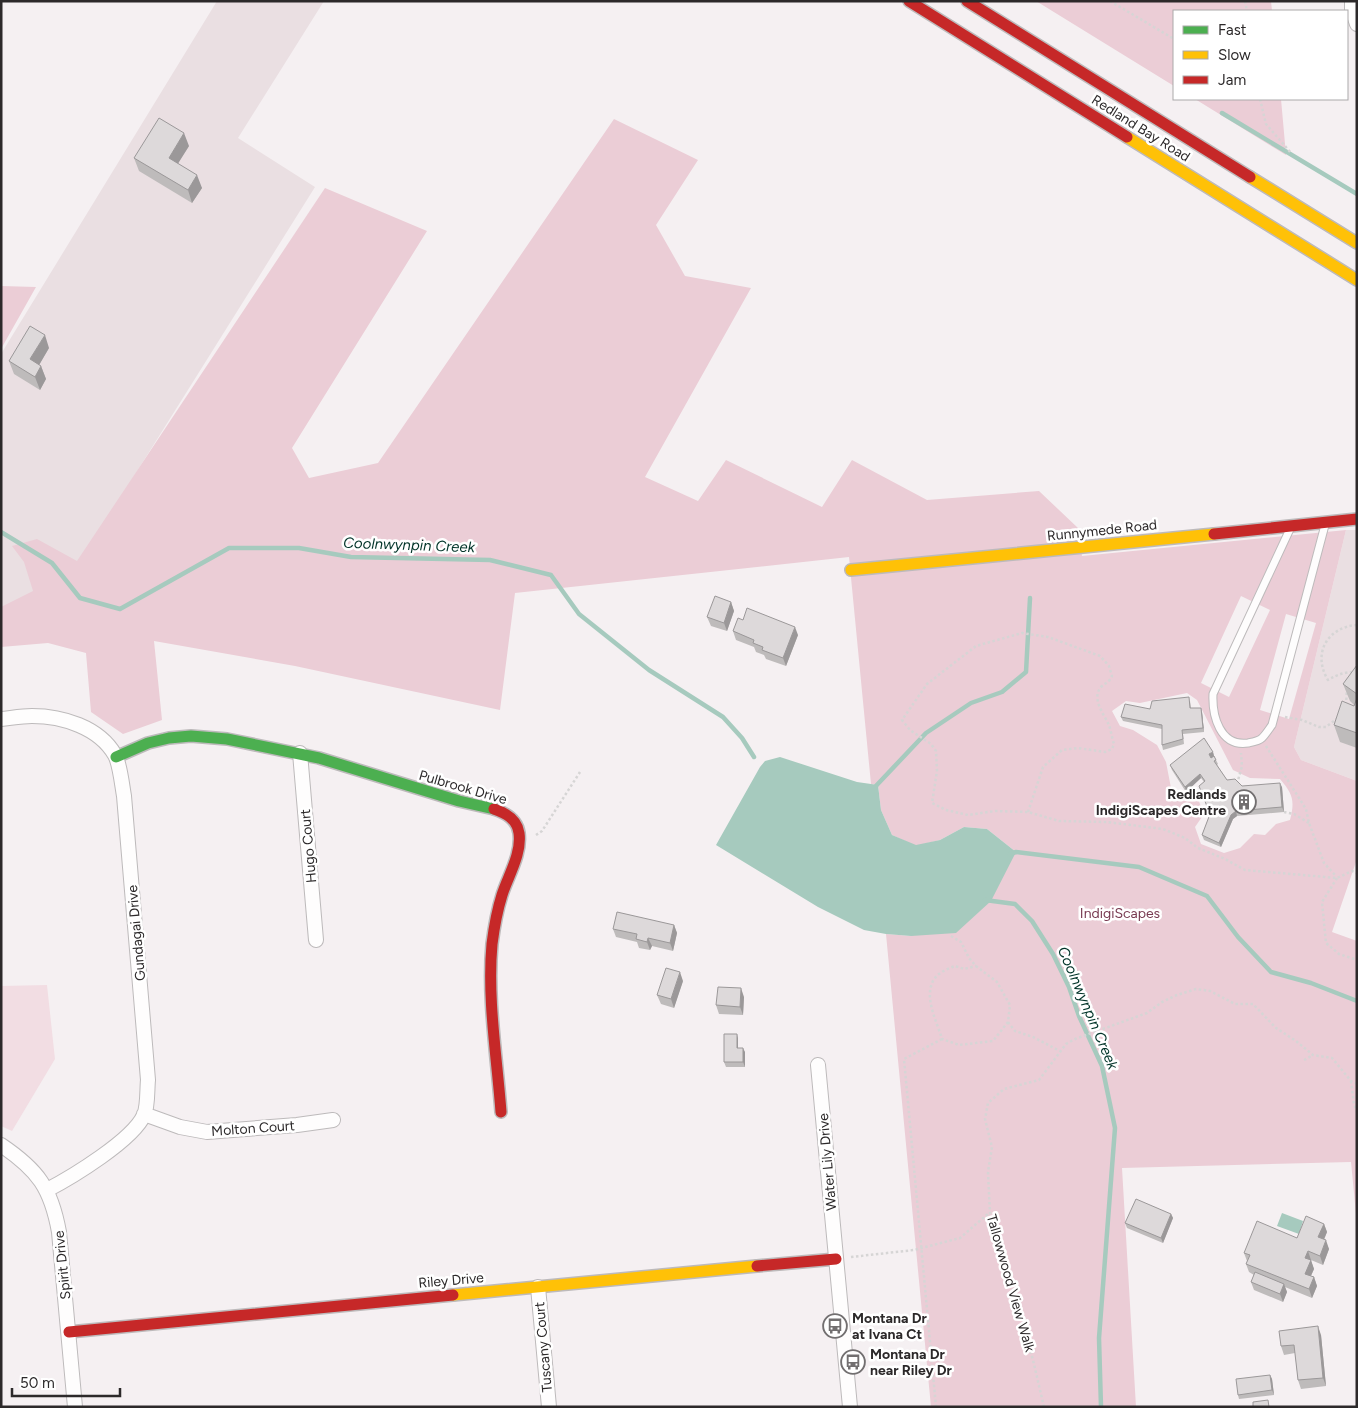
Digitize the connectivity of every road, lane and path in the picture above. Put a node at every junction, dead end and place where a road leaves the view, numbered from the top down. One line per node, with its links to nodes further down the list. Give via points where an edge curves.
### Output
1 (909, 1): 10 (street, Redland Bay Road)
2 (967, 1): 9 (street, Redland Bay Road)
3 (1110, 1): 6 (path)
4 (1352, 1): 5 (street)
5 (1357, 24)
6 (1173, 38)
7 (1260, 100): 8 (path, via 1266,124)
8 (1291, 153)
9 (1357, 243)
10 (1357, 280)
11 (1357, 519): 12 (street, Runnymede Road)
12 (1326, 522): 13 (street, Runnymede Road); 19 (lane)
13 (1291, 527): 14 (street, Runnymede Road); 22 (lane, via 1213,694 1215,720 1220,729 1226,738)
14 (851, 570)
15 (1357, 625): 16 (path, via 1343,627 1328,639 1322,663 1328,680 1337,674)
16 (1357, 672): 17 (path)
17 (1352, 679)
18 (1348, 686): 19 (path, via 1346,706 1326,727)
19 (1275, 714): 21 (lane, via 1272,725)
20 (1, 719): 24 (street, Gundagai Drive, via 55,718 84,727 104,740)
21 (1262, 738): 22 (lane); 29 (path, via 1306,809)
22 (1241, 744): 26 (path, via 1242,766)
23 (300, 753): 24 (street, Pulbrook Drive, via 202,737 169,737 139,745); 30 (street, Pulbrook Drive, via 508,814 517,825); 34 (street, Hugo Court)
24 (116, 756): 47 (street, Gundagai Drive, via 124,796 148,1080)
25 (580, 772): 30 (path, via 542,831)
26 (1237, 784)
27 (1028, 812): 27 (path, via 1043,768 1062,750 1078,748 1105,752 1112,749 1114,744 1109,725 1098,706 1101,687 1109,683 1112,676 1109,666 1100,656 1048,637 1022,634 976,646 927,684 902,720 936,751 937,771 932,803 968,815 995,811); 32 (path, via 1058,821 1108,822 1163,829 1245,870)
28 (1284, 812): 29 (path, via 1294,814)
29 (1309, 824): 32 (path, via 1324,863)
30 (520, 839): 45 (street, via 491,945 490,972)
31 (1357, 873): 32 (path, via 1352,871)
32 (1337, 878): 35 (path, via 1322,902 1326,943 1339,954)
33 (951, 936): 36 (path, via 961,942)
34 (316, 940)
35 (1357, 960)
36 (976, 966): 37 (path, via 997,982 1010,1005); 38 (path, via 964,969 955,966 933,981 930,998)
37 (1008, 1022): 38 (path, via 993,1041 959,1045); 39 (path, via 1015,1031)
38 (942, 1039): 52 (path, via 904,1059)
39 (1060, 1051): 40 (path, Tallowwood View Walk, via 1075,1039 1147,1013 1162,1002 1196,989 1210,991 1235,1004 1253,1004 1276,1028); 51 (path, Tallowwood View Walk, via 1040,1080 1004,1089 988,1103 985,1119 992,1147 988,1172)
40 (1313, 1055): 41 (path); 43 (path, Tallowwood View Walk, via 1332,1058)
41 (1304, 1060)
42 (818, 1065): 53 (street, Water Lily Drive)
43 (1351, 1081): 44 (path, Tallowwood View Walk); 46 (path)
44 (1357, 1084)
45 (501, 1112)
46 (1357, 1112)
47 (144, 1114): 48 (street, Molton Court, via 180,1127 207,1132); 50 (street, via 119,1142 70,1178)
48 (334, 1120)
49 (1, 1145): 50 (street, Spirit Drive, via 24,1162)
50 (47, 1190): 55 (street, Spirit Drive, via 60,1232)
51 (990, 1213): 52 (path, via 960,1238); 60 (path, Tallowwood View Walk)
52 (921, 1248): 53 (path); 59 (path)
53 (842, 1258): 54 (street, Riley Drive); 58 (street, Water Lily Drive)
54 (538, 1287): 55 (street, Riley Drive); 57 (street, Tuscany Court)
55 (69, 1332): 56 (street, Spirit Drive)
56 (76, 1407)
57 (549, 1407)
58 (850, 1407)
59 (936, 1407)
60 (1044, 1407)

